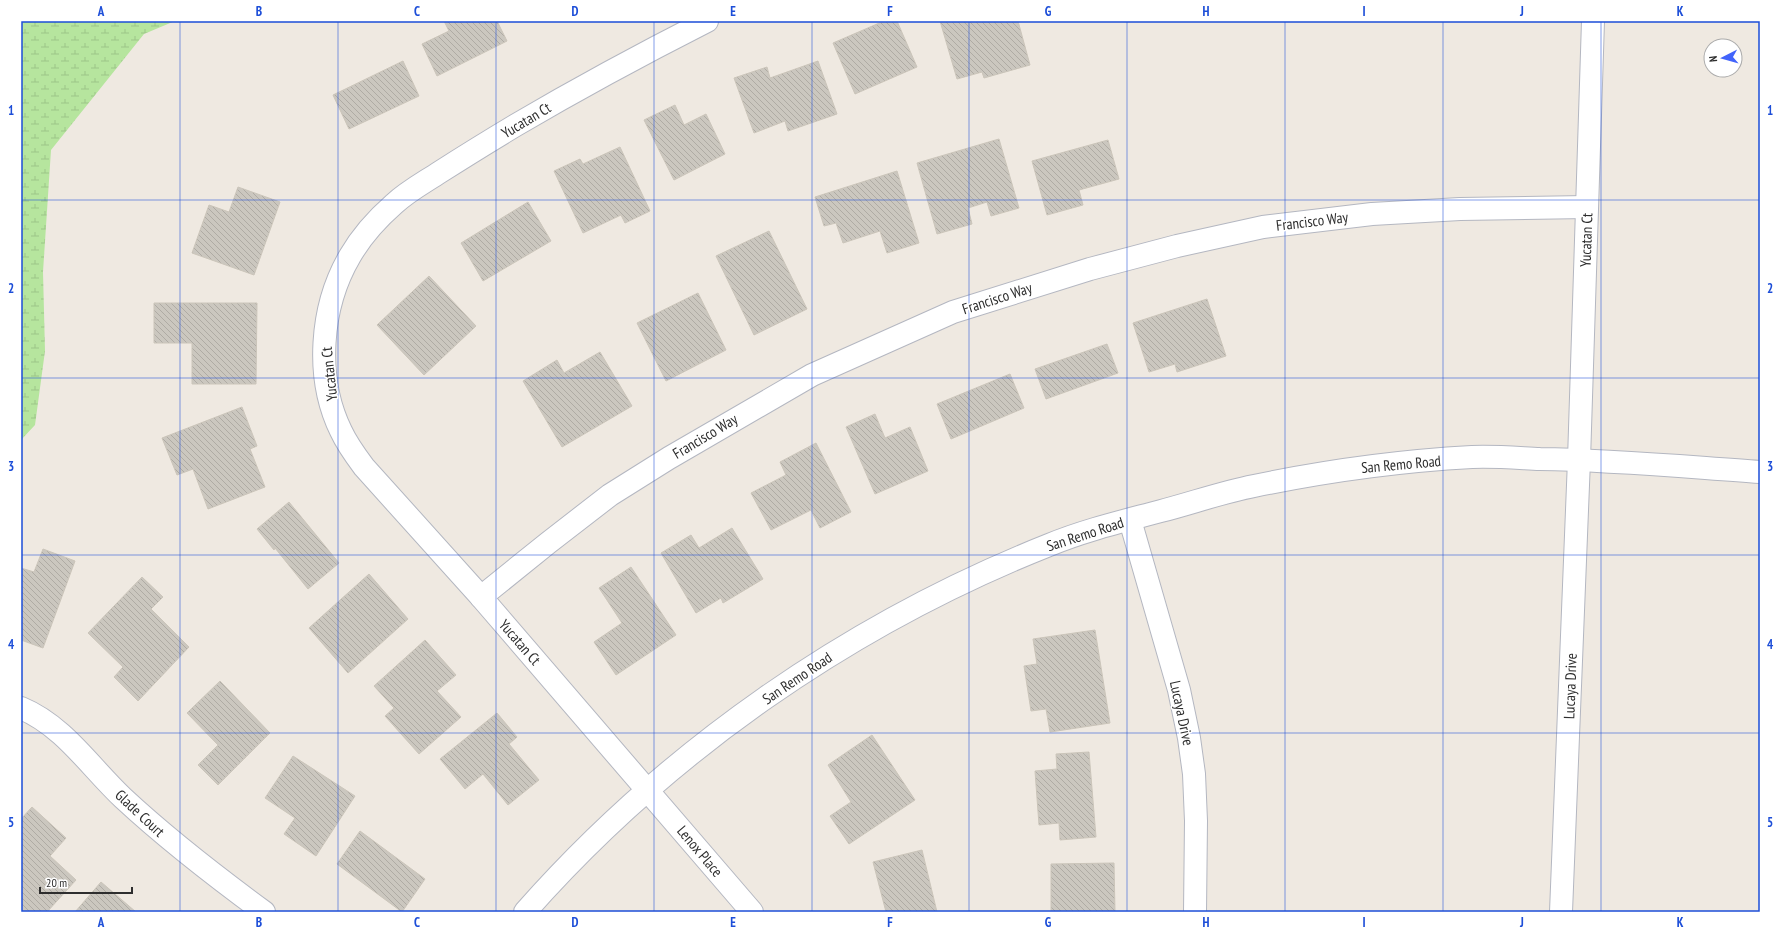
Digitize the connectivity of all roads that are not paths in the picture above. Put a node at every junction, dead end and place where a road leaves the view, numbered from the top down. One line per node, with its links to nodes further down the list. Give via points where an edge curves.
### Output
1 (707, 21): 7 (street, Yucatan Ct, via 583,86 414,189 395,203 365,234 341,273 334,294 325,342 328,391 340,430 364,467)
2 (1593, 21): 3 (street, Yucatan Ct)
3 (1587, 207): 4 (street, Yucatan Ct); 7 (street, Francisco Way, via 1460,209 1372,214 1263,227 1097,267 952,312 812,375 669,458 610,495)
4 (1579, 460): 5 (street, San Remo Road); 6 (street, San Remo Road, via 1474,457 1354,468 1251,486); 14 (street, Lucaya Drive)
5 (1760, 472)
6 (1130, 520): 9 (street, San Remo Road, via 1051,544 910,608 807,668 728,725); 13 (street, Lucaya Drive, via 1179,690 1189,738 1196,821)
7 (481, 597): 9 (street, Yucatan Ct)
8 (21, 708): 10 (street, Glade Court, via 46,721 151,824)
9 (647, 789): 11 (street, San Remo Road); 12 (street, Lenox Place)
10 (264, 912)
11 (525, 912)
12 (752, 912)
13 (1195, 912)
14 (1561, 912)

